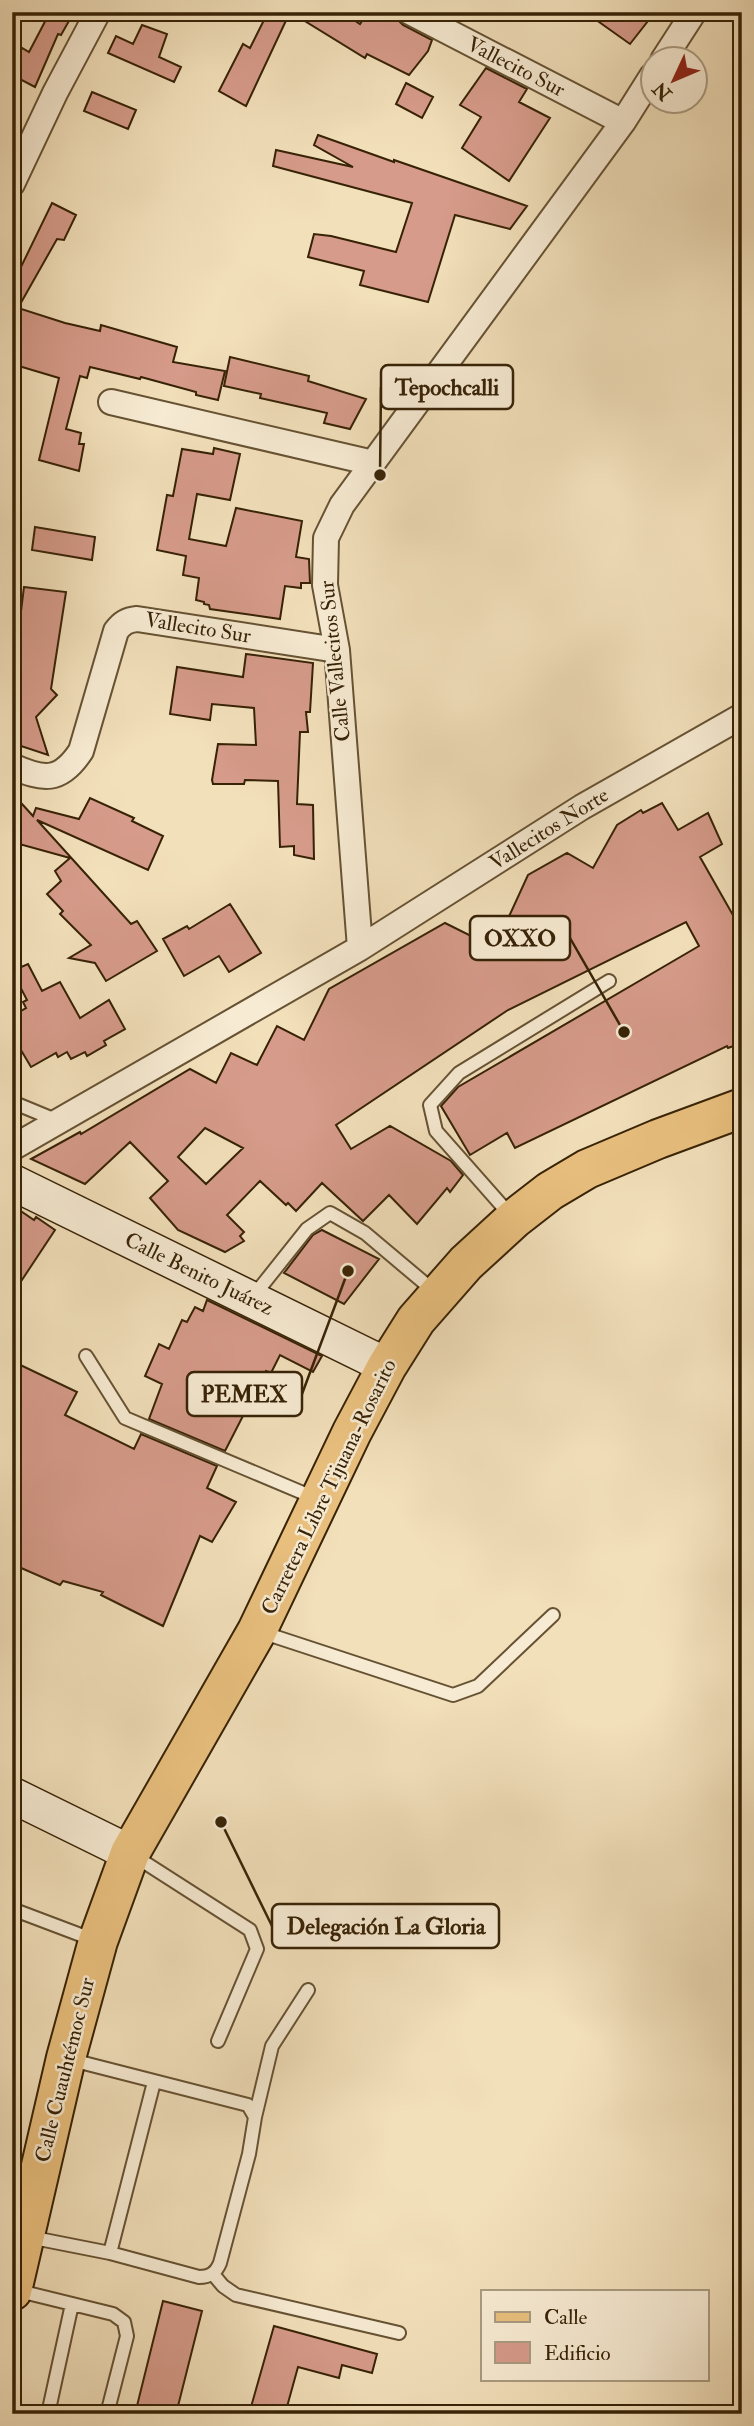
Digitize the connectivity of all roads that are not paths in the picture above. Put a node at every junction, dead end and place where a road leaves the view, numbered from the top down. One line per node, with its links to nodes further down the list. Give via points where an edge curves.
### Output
1 (98, 12): 7 (street)
2 (410, 12): 6 (street, Vallecito Sur)
3 (694, 12): 4 (street)
4 (672, 46)
5 (638, 99): 6 (street, Calle Vallecitos Sur)
6 (623, 122): 9 (street, Calle Vallecitos Sur)
7 (12, 184)
8 (111, 402): 9 (street)
9 (373, 463): 10 (street, Calle Vallecitos Sur, via 342,505 326,538 325,585)
10 (337, 650): 12 (street, Vallecito Sur, via 129,620 116,631 81,751 65,770 51,776 37,777); 13 (street, Calle Vallecitos Sur)
11 (742, 716): 13 (street, Vallecitos Norte, via 582,807)
12 (12, 766)
13 (360, 948): 17 (street)
14 (609, 981): 20 (lane, via 459,1073 430,1105 436,1131)
15 (12, 1102): 17 (lane)
16 (742, 1108): 20 (main road, Carretera Libre Tijuana-Rosarito, via 587,1168)
17 (59, 1121): 18 (street)
18 (12, 1148)
19 (12, 1182): 22 (street, Calle Benito Juárez)
20 (514, 1219): 21 (main road, Carretera Libre Tijuana-Rosarito)
21 (438, 1295): 22 (lane, via 365,1233 330,1213 307,1229); 24 (main road, Carretera Libre Tijuana-Rosarito)
22 (251, 1300): 24 (street, Calle Benito Juárez)
23 (86, 1356): 25 (lane, via 125,1418)
24 (387, 1366): 25 (main road, Carretera Libre Tijuana-Rosarito)
25 (319, 1500): 27 (main road, Carretera Libre Tijuana-Rosarito)
26 (553, 1615): 27 (lane, via 478,1686 453,1695)
27 (257, 1631): 29 (main road, Carretera Libre Tijuana-Rosarito)
28 (12, 1795): 29 (street)
29 (130, 1853): 31 (main road, Calle Cuauhtémoc Sur); 33 (lane, via 250,1930 257,1949)
30 (12, 1909): 31 (lane)
31 (98, 1941): 34 (main road, Calle Cuauhtémoc Sur)
32 (308, 1990): 36 (lane, via 272,2046)
33 (218, 2041)
34 (66, 2058): 35 (lane); 37 (main road, Calle Cuauhtémoc Sur)
35 (154, 2082): 36 (lane, via 242,2102); 38 (lane)
36 (255, 2117): 39 (lane, via 220,2263)
37 (25, 2236): 38 (lane); 40 (main road, Calle Cuauhtémoc Sur)
38 (110, 2253): 39 (lane, via 199,2277)
39 (213, 2274): 42 (lane, via 236,2295)
40 (12, 2290): 41 (lane)
41 (72, 2304): 43 (lane); 44 (lane, via 120,2316 127,2328)
42 (399, 2333)
43 (48, 2414)
44 (107, 2414)

